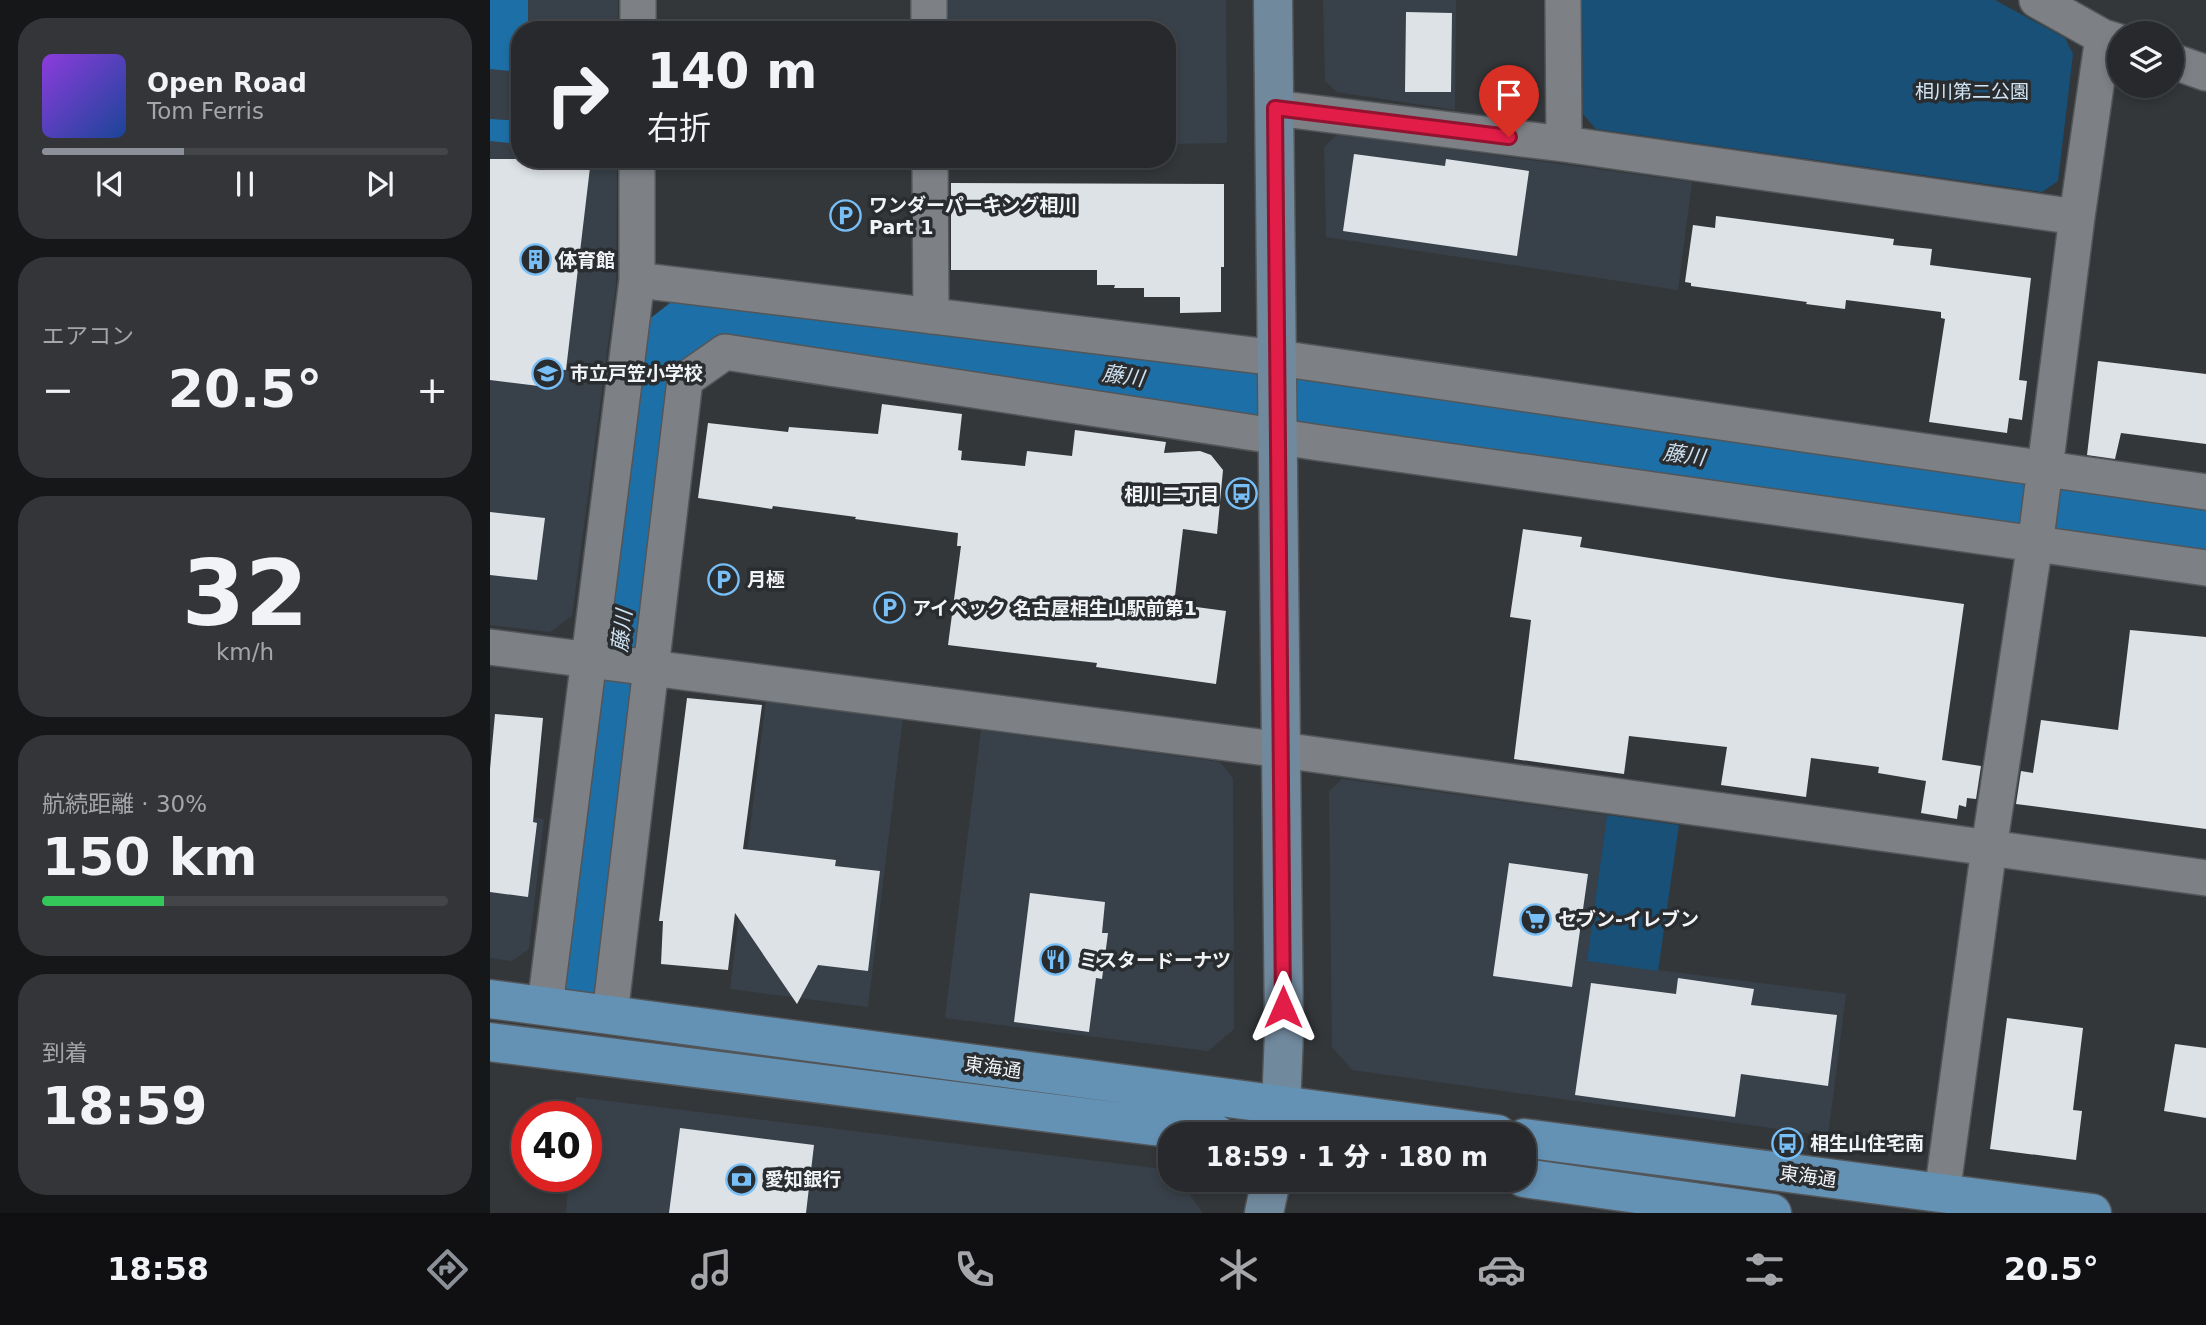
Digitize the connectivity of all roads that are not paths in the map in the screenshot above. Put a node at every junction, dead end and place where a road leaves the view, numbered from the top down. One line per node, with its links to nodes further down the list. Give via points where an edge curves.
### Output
1 (638, 0): 6 (street)
2 (929, 0): 7 (street)
3 (1273, 0): 12 (street)
4 (1563, 0): 13 (street)
5 (2037, 0): 8 (street)
6 (638, 21)
7 (929, 21)
8 (2107, 37)
9 (2107, 60): 16 (street)
10 (2184, 65): 11 (street)
11 (2206, 73)
12 (1275, 108): 13 (street); 19 (street)
13 (1564, 144): 16 (street)
14 (637, 168): 17 (street)
15 (930, 168): 18 (street)
16 (2077, 217): 21 (street)
17 (637, 280): 18 (street); 26 (street)
18 (931, 316): 19 (street)
19 (1278, 368): 20 (street); 21 (street)
20 (1278, 426): 23 (street); 26 (street, via 725,352 684,380); 27 (street)
21 (2043, 478): 22 (street); 23 (street)
22 (2206, 492)
23 (2036, 534): 24 (street); 28 (street)
24 (2206, 568)
25 (490, 647): 26 (street)
26 (618, 663): 27 (street); 31 (street); 32 (street)
27 (1282, 750): 28 (street); 34 (street)
28 (1989, 848): 29 (street); 40 (street)
29 (2206, 878)
30 (490, 999): 31 (main road, 東海通)
31 (545, 1006): 32 (main road, 東海通)
32 (610, 1015): 34 (main road, 東海通)
33 (490, 1041): 36 (main road, 東海通)
34 (1281, 1120): 35 (main road, 東海通)
35 (1312, 1122)
36 (1158, 1127)
37 (1536, 1140): 40 (main road, 東海通)
38 (1536, 1180): 42 (main road)
39 (1268, 1192): 41 (street)
40 (1942, 1194): 43 (main road, 東海通)
41 (1264, 1213)
42 (1772, 1213)
43 (2092, 1213)

